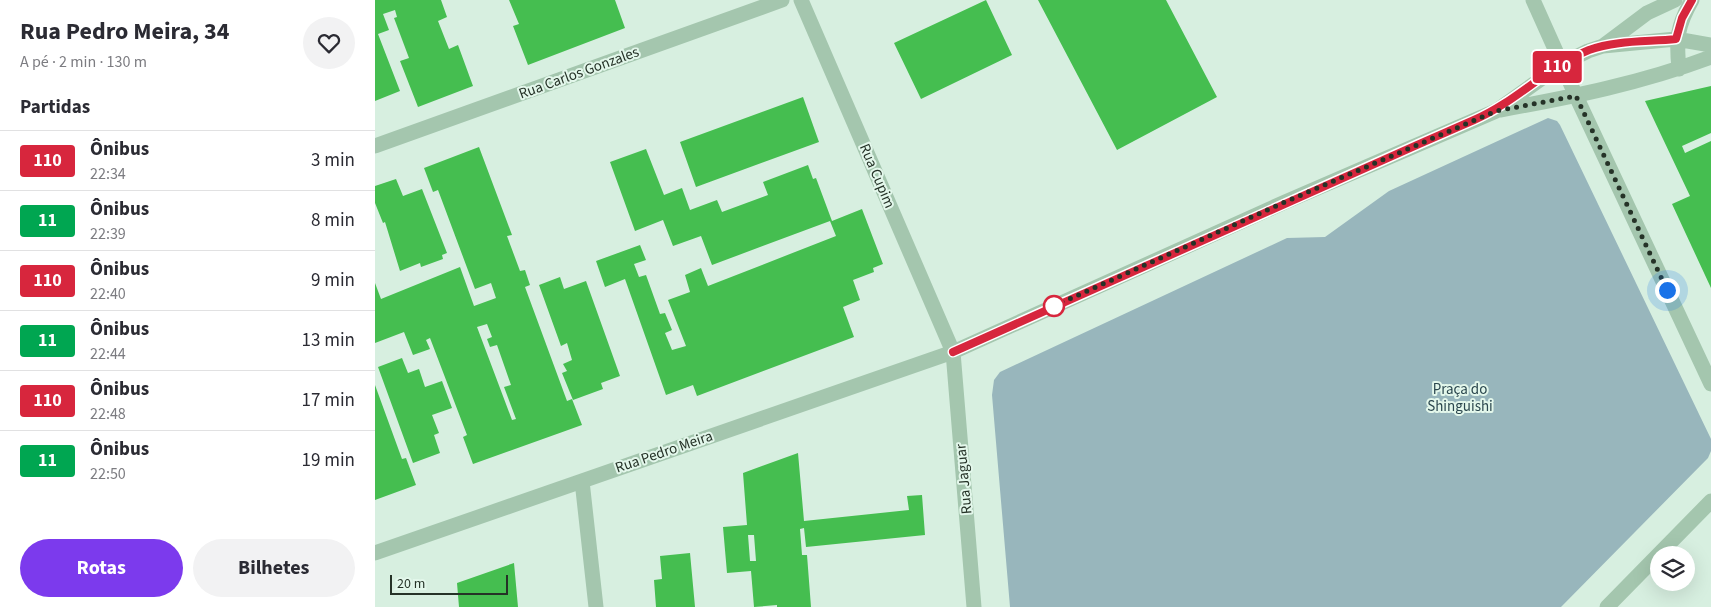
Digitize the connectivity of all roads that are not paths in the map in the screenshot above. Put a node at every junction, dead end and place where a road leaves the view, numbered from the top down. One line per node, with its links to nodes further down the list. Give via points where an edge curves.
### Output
1 (782, 0): 14 (street, Rua Carlos Gonzales)
2 (801, 0): 15 (street, Rua Cupim)
3 (1533, 0): 10 (street)
4 (1675, 0): 8 (street, via 1647,13)
5 (1692, 0): 6 (street)
6 (1676, 39): 7 (street); 8 (street); 11 (street)
7 (1711, 45)
8 (1603, 46): 10 (street)
9 (1711, 57): 11 (street)
10 (1562, 64): 12 (street); 13 (street)
11 (1679, 69): 12 (street)
12 (1576, 96): 13 (street); 16 (street)
13 (1496, 111): 15 (street, Rua Pedro Meira)
14 (375, 146)
15 (953, 352): 17 (street, Rua Pedro Meira); 21 (street, Rua Jaguar)
16 (1711, 384)
17 (583, 481): 19 (street, Rua Pedro Meira); 20 (street)
18 (1711, 502): 22 (street)
19 (375, 553)
20 (596, 607)
21 (974, 607)
22 (1607, 607)

